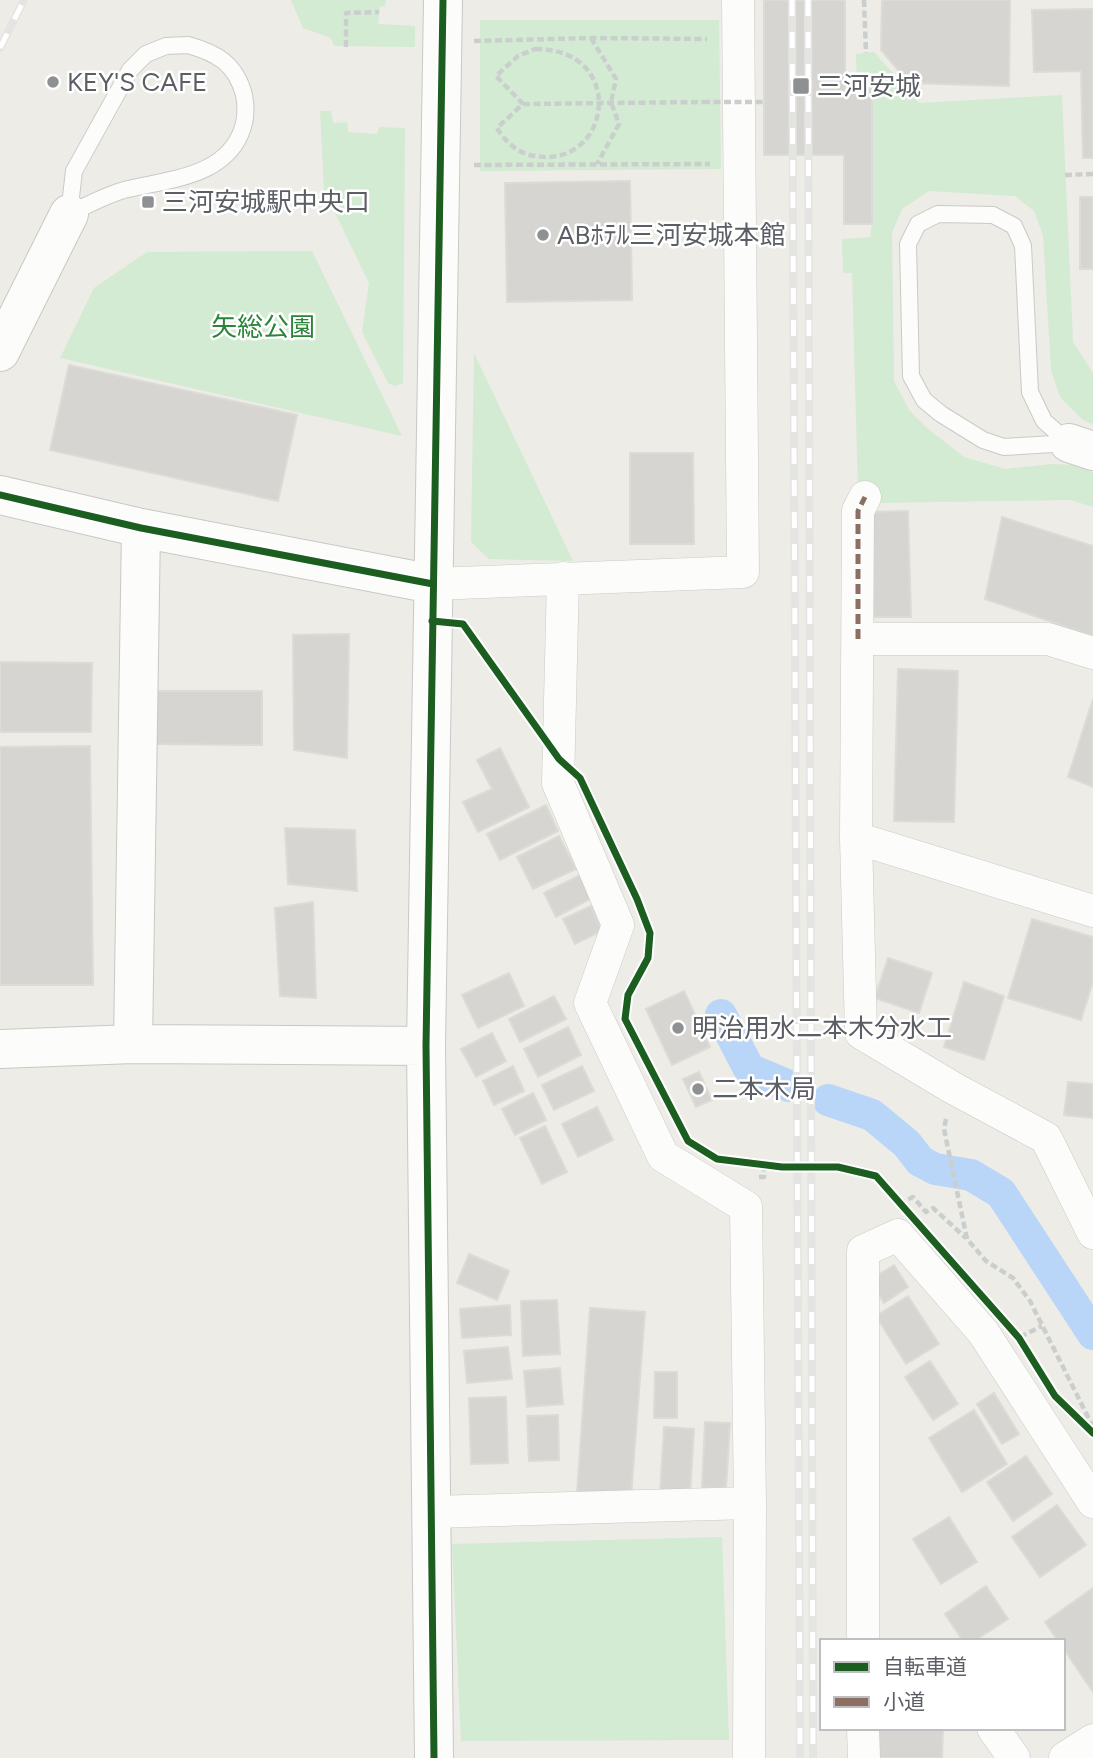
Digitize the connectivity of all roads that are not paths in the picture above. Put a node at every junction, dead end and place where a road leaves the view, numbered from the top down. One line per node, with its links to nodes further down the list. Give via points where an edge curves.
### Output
1 (443, 0): 10 (street)
2 (738, 0): 9 (street, via 743,572)
3 (69, 214): 3 (lane, via 74,171 130,70 146,54 166,46 188,45 209,51 227,64 245,99 245,119 228,155 212,167 127,189); 4 (street)
4 (0, 352)
5 (1081, 447): 5 (lane, via 1004,447 983,440 924,400 911,376 908,244 918,224 938,214 979,214 993,215 1014,226 1023,246 1030,392 1044,421)
6 (0, 495): 8 (street)
7 (865, 497): 11 (street, via 858,511)
8 (141, 528): 10 (street); 15 (street)
9 (563, 578): 10 (street); 20 (street, via 558,783 618,925 590,1003 663,1156 746,1207)
10 (433, 584): 16 (street)
11 (858, 639): 12 (street, via 1048,639); 13 (street)
12 (1093, 653)
13 (856, 838): 14 (street); 18 (street, via 861,1034 1046,1138)
14 (1093, 911)
15 (133, 1044): 16 (street); 17 (street)
16 (426, 1046): 21 (street)
17 (0, 1049)
18 (1093, 1233)
19 (1093, 1502): 22 (street, via 984,1332 898,1235 863,1251)
20 (750, 1503): 21 (street); 27 (street)
21 (432, 1512): 26 (street)
22 (863, 1639)
23 (863, 1730): 28 (street)
24 (994, 1730): 29 (street)
25 (1093, 1740): 30 (street)
26 (434, 1758)
27 (749, 1758)
28 (864, 1758)
29 (1014, 1758)
30 (1065, 1758)

